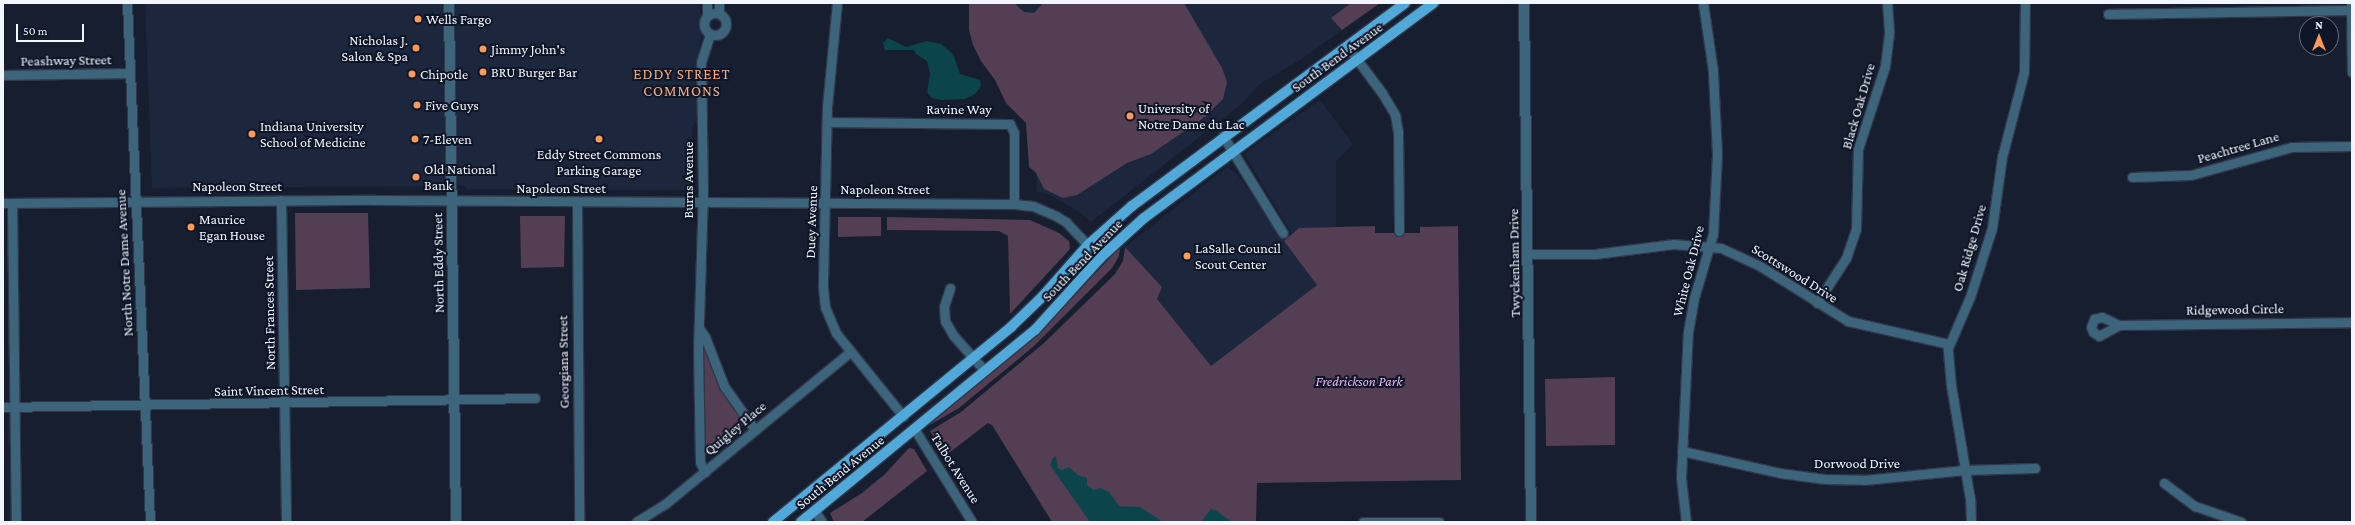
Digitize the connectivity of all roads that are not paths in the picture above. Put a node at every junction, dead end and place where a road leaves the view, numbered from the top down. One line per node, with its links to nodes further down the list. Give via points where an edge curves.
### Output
1 (126, 3): 21 (street, North Notre Dame Avenue)
2 (449, 3): 30 (street, North Eddy Street)
3 (707, 3): 15 (street)
4 (719, 3): 13 (street)
5 (837, 3): 23 (street, Duey Avenue)
6 (1405, 3): 18 (main road, South Bend Avenue)
7 (1434, 3): 19 (main road, South Bend Avenue)
8 (1524, 3): 40 (street, Twyckenham Drive)
9 (1703, 3): 39 (street, White Oak Drive, via 1713,71 1717,134 1716,203)
10 (1886, 3): 43 (street, Black Oak Drive, via 1889,30 1885,66 1858,149 1856,229 1846,258)
11 (2025, 3): 47 (street, Oak Ridge Drive, via 2024,72 2002,157 1992,228 1970,297)
12 (2351, 6): 14 (street); 16 (street)
13 (719, 13): 15 (street); 17 (street, via 725,20 726,27 719,34)
14 (2108, 14)
15 (707, 15): 17 (street, via 703,24)
16 (2352, 28): 20 (street)
17 (710, 34): 32 (street, Burns Avenue, via 701,62)
18 (1347, 46): 19 (street); 24 (main road, South Bend Avenue)
19 (1358, 59): 26 (main road, South Bend Avenue); 36 (street, via 1390,105 1397,124)
20 (2352, 72)
21 (130, 73): 22 (street, Peashway Street); 29 (street, North Notre Dame Avenue)
22 (3, 75)
23 (827, 122): 34 (street, Duey Avenue); 35 (street, Ravine Way, via 1010,124 1014,133)
24 (1223, 136): 26 (street); 38 (main road, South Bend Avenue, via 1132,206)
25 (2352, 146): 27 (street, Peachtree Lane, via 2292,147 2191,175)
26 (1233, 151): 37 (street); 41 (main road, South Bend Avenue, via 1144,218)
27 (2132, 177)
28 (281, 200): 29 (street, Napoleon Street); 30 (street, Napoleon Street); 53 (street, North Frances Street)
29 (136, 201): 33 (street, Napoleon Street); 54 (street, North Notre Dame Avenue)
30 (451, 201): 31 (street, Napoleon Street); 52 (street, North Eddy Street)
31 (577, 202): 32 (street, Napoleon Street); 71 (street, Georgiana Street)
32 (703, 202): 34 (street, Napoleon Street); 46 (street, Burns Avenue)
33 (8, 203): 56 (street)
34 (827, 203): 35 (street, Napoleon Street); 48 (street, Duey Avenue, via 823,288 825,307 829,321)
35 (1014, 204): 38 (street, Napoleon Street, via 1033,206 1056,216 1066,222)
36 (1399, 231)
37 (1283, 233)
38 (1088, 245): 41 (street, Napoleon Street); 49 (main road, South Bend Avenue, via 1027,312)
39 (1710, 246): 40 (street, Scottswood Drive, via 1673,244 1595,254); 43 (street, Scottswood Drive, via 1730,251 1760,266); 60 (street, White Oak Drive, via 1694,298 1688,332)
40 (1528, 254): 78 (street, Twyckenham Drive)
41 (1100, 258): 50 (main road, South Bend Avenue, via 1035,330)
42 (950, 288): 49 (street, via 944,307 945,321)
43 (1817, 303): 47 (street, Scottswood Drive, via 1848,322 1867,328)
44 (2352, 322): 45 (street, Ridgewood Circle)
45 (2119, 325)
46 (699, 328): 58 (street, via 705,336 724,386); 63 (street, Burns Avenue, via 700,462)
47 (1950, 344): 62 (street, Oak Ridge Drive, via 1951,386)
48 (850, 352): 57 (street, Duey Avenue); 58 (street, Quigley Place)
49 (974, 358): 50 (street); 57 (main road, South Bend Avenue)
50 (985, 371): 59 (main road, South Bend Avenue)
51 (535, 398): 52 (street, Saint Vincent Street)
52 (454, 400): 53 (street, Saint Vincent Street); 70 (street, North Eddy Street)
53 (284, 404): 54 (street, Saint Vincent Street); 69 (street, North Frances Street)
54 (145, 405): 56 (street, Saint Vincent Street); 68 (street, North Notre Dame Avenue)
55 (3, 407): 56 (street, Saint Vincent Street)
56 (14, 407): 67 (street)
57 (903, 416): 73 (main road, South Bend Avenue)
58 (754, 430): 63 (street, Quigley Place)
59 (915, 430): 65 (main road, South Bend Avenue); 76 (street, Talbot Avenue)
60 (1682, 451): 62 (street, Dorwood Drive, via 1780,473 1825,479 1899,478); 79 (street, White Oak Drive, via 1681,494)
61 (2035, 468): 62 (street, Dorwood Drive)
62 (1965, 470): 80 (street, Oak Ridge Drive)
63 (705, 472): 72 (street, Quigley Place, via 661,507)
64 (2164, 483): 81 (street, via 2195,506)
65 (815, 511): 74 (main road, South Bend Avenue); 75 (street)
66 (1439, 521): 77 (street)
67 (16, 522)
68 (150, 522)
69 (286, 522)
70 (456, 522)
71 (579, 522)
72 (636, 522)
73 (773, 522)
74 (801, 522)
75 (822, 522)
76 (972, 522)
77 (1363, 522)
78 (1531, 522)
79 (1686, 522)
80 (1971, 522)
81 (2242, 522)

